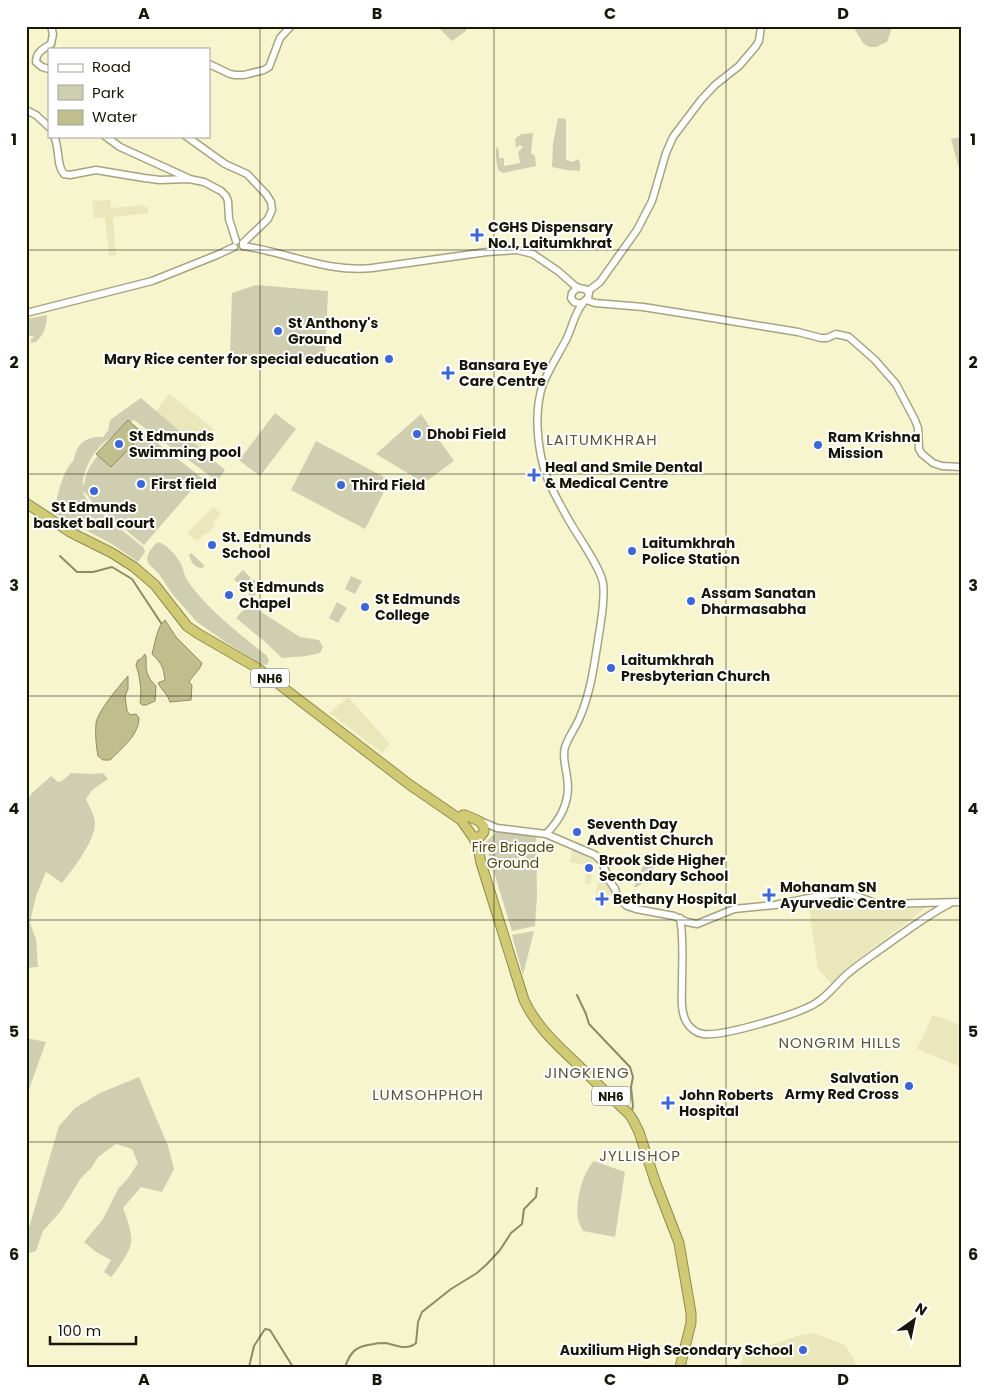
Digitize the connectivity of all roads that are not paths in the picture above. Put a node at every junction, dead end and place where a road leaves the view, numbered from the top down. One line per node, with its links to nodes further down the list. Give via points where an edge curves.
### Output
1 (51, 26): 5 (street, via 51,44 36,58 36,62)
2 (291, 26): 4 (street, via 280,38 269,67 264,70 235,75)
3 (761, 26): 15 (street, via 756,46 701,100 673,137 652,201 637,230 600,282)
4 (210, 64)
5 (48, 69)
6 (26, 110): 7 (street)
7 (48, 126)
8 (55, 138): 11 (street, via 64,174 96,170 160,180)
9 (108, 138): 11 (street, via 126,150)
10 (189, 138): 12 (street, via 225,164 247,174 271,202 268,219)
11 (189, 179): 12 (street, via 204,182 226,196 229,219)
12 (239, 245): 13 (street, via 354,269 517,250 532,254); 18 (street, via 152,281)
13 (564, 277): 14 (street); 16 (street)
14 (579, 288): 15 (street); 16 (street, via 573,291)
15 (588, 291): 17 (street)
16 (571, 298): 17 (street, via 578,304); 19 (street)
17 (585, 302): 19 (street); 20 (street, via 643,307 821,338 836,334 849,338 896,384 916,420 922,454 942,466)
18 (26, 313)
19 (576, 313): 25 (street, via 571,331 542,386 539,438 545,471 599,572 604,592 593,669 580,716 564,751 569,789 567,802)
20 (961, 467)
21 (26, 503): 22 (highway, NH6 / NH6, via 70,532 134,566 155,585 187,626 259,669 410,785)
22 (463, 817): 23 (highway, NH6); 26 (highway, NH6)
23 (479, 821): 24 (street); 26 (highway, NH6, via 484,827)
24 (497, 828): 25 (street); 26 (street)
25 (546, 834): 29 (street, via 600,858 622,903)
26 (479, 835): 30 (highway, NH6 / NH6, via 481,863 528,1010 553,1041 629,1114 639,1132 676,1234 690,1300 691,1323)
27 (961, 902): 28 (street)
28 (950, 903): 29 (street, via 880,904 839,894 734,909 697,924); 29 (street, via 913,926 808,1008 715,1034 694,1031 685,1018)
29 (680, 918)
30 (680, 1367)

